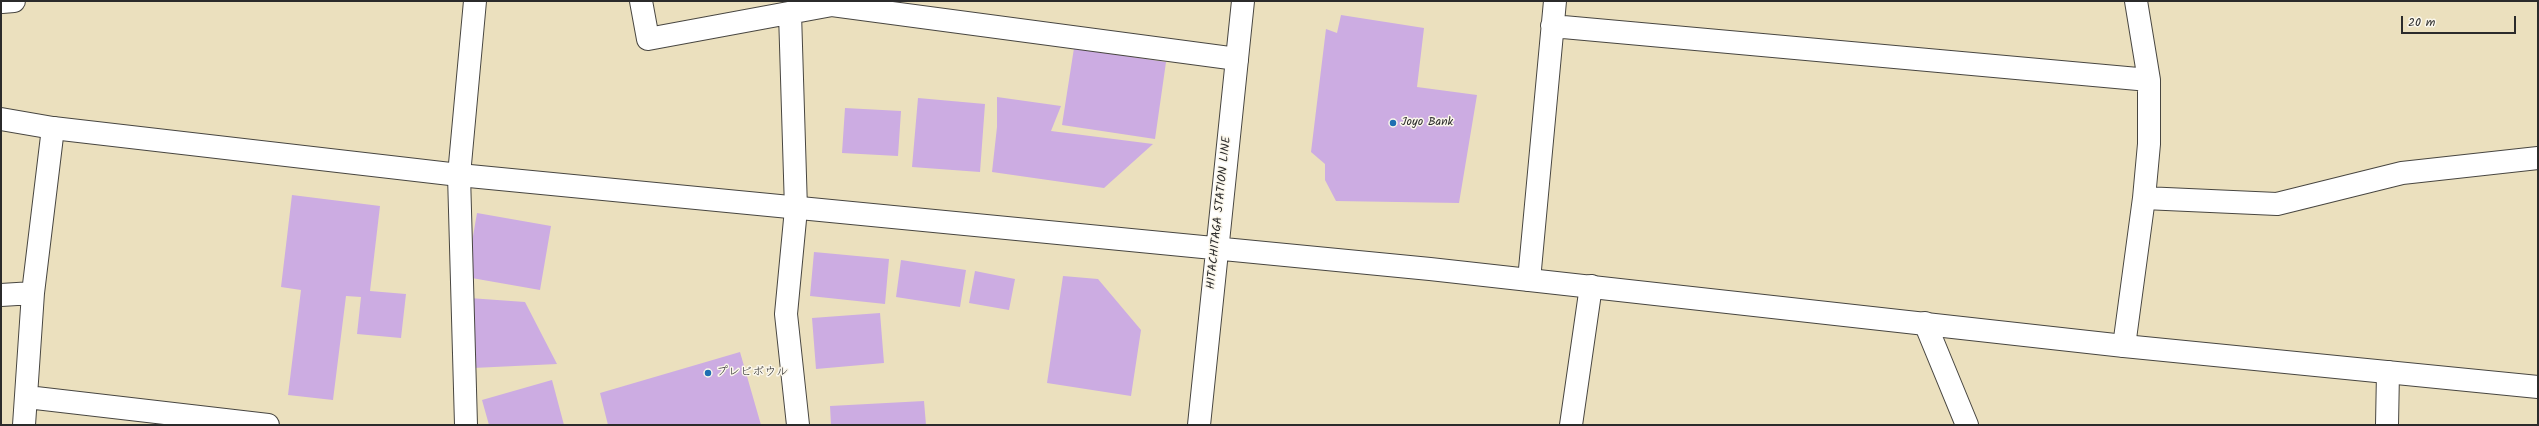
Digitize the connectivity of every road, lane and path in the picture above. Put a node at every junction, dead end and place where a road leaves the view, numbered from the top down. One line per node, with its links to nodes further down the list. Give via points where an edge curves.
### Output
1 (475, 1): 14 (street)
2 (641, 1): 7 (street, via 648,39)
3 (1243, 1): 9 (street, HITACHITAGA STATION LINE)
4 (1555, 1): 8 (street)
5 (2136, 1): 10 (street)
6 (832, 3): 7 (street); 9 (street)
7 (790, 13): 16 (street)
8 (1552, 26): 10 (street); 18 (street)
9 (1237, 59): 17 (street, HITACHITAGA STATION LINE)
10 (2149, 80): 15 (street, via 2149,144)
11 (1, 119): 12 (street)
12 (53, 128): 14 (street); 20 (street)
13 (2538, 158): 15 (street, via 2402,173 2277,204)
14 (459, 175): 16 (street); 29 (street)
15 (2144, 198): 23 (street)
16 (796, 209): 17 (street); 30 (street, via 786,314)
17 (1217, 248): 18 (street); 31 (street, HITACHITAGA STATION LINE)
18 (1529, 280): 19 (street)
19 (1591, 286): 22 (street); 32 (street)
20 (32, 293): 21 (street); 26 (street)
21 (1, 295)
22 (1925, 323): 23 (street); 33 (street)
23 (2124, 346): 24 (street)
24 (2388, 372): 25 (street); 34 (street)
25 (2538, 387)
26 (27, 397): 27 (street); 28 (street)
27 (24, 425)
28 (268, 425)
29 (466, 425)
30 (798, 425)
31 (1199, 425)
32 (1571, 425)
33 (1967, 425)
34 (2386, 425)

